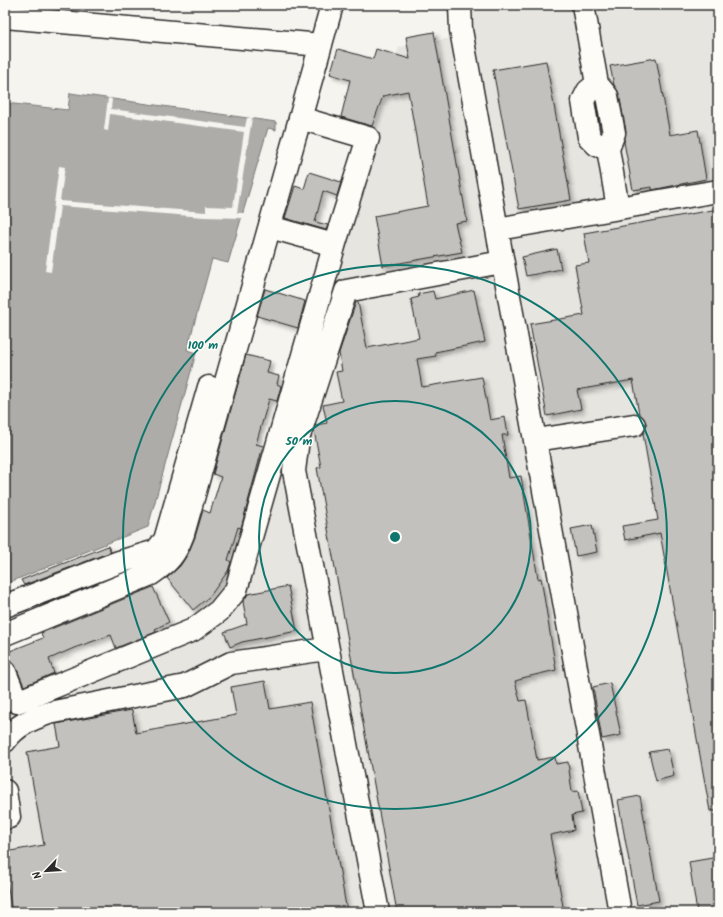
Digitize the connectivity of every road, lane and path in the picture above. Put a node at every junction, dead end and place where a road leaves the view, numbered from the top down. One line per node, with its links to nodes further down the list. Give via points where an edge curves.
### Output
1 (332, 5): 5 (street)
2 (460, 5): 10 (street, via 461,30)
3 (583, 5): 8 (street, via 597,84 588,91 583,101 589,137 597,145 608,149)
4 (5, 17): 5 (street)
5 (321, 45): 6 (street)
6 (293, 120): 9 (street); 11 (street, via 368,138); 15 (street)
7 (718, 191): 8 (street)
8 (618, 208): 10 (street)
9 (270, 227): 11 (street); 15 (street, via 183,534 176,552)
10 (497, 229): 12 (street)
11 (334, 245): 19 (street, via 236,590 229,601 219,612 192,630 17,702)
12 (502, 262): 14 (street); 18 (street, via 346,291 298,439 294,471)
13 (634, 424): 14 (street)
14 (536, 440): 24 (street)
15 (161, 557): 16 (street, via 119,562); 17 (street, via 151,574)
16 (5, 606)
17 (5, 634)
18 (326, 649): 20 (street, via 231,663 185,686 49,713 23,724 11,732); 23 (street)
19 (5, 672)
20 (5, 741)
21 (5, 791): 22 (street, via 9,817)
22 (5, 818)
23 (378, 912)
24 (620, 912)

